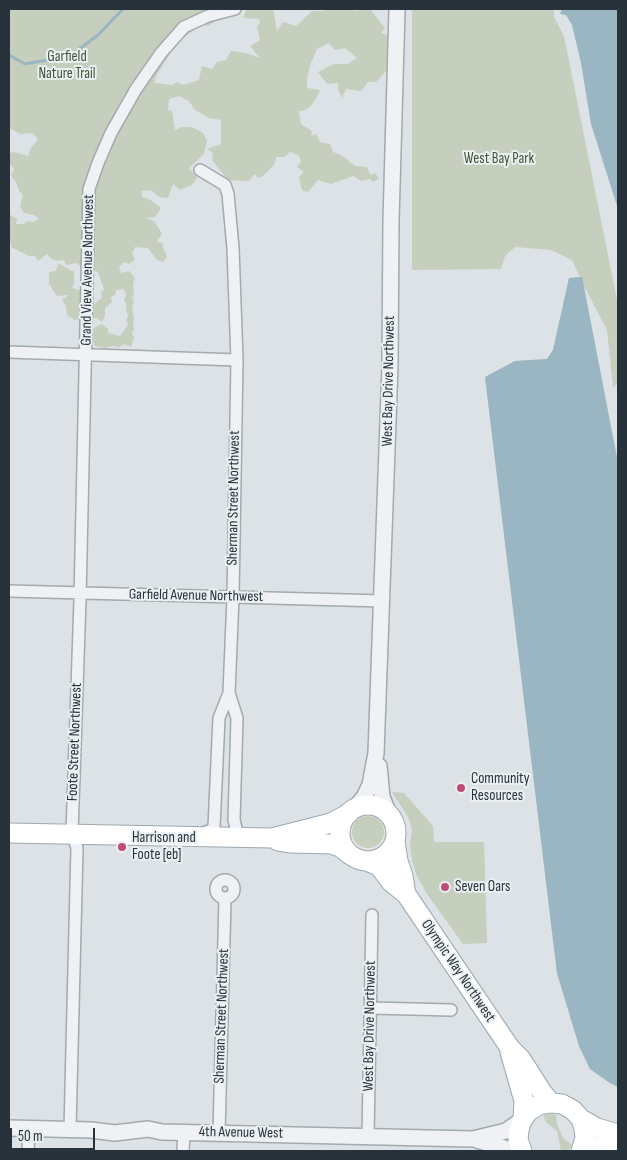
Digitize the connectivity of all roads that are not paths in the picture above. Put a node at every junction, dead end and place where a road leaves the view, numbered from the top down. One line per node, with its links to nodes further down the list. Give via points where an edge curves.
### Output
1 (235, 9): 5 (street, Grand View Avenue Northwest, via 208,16 176,34 136,89 98,163 89,189)
2 (397, 9): 10 (street, West Bay Drive Northwest)
3 (200, 170): 6 (street, Sherman Street Northwest, via 225,185 228,194)
4 (9, 352): 5 (street)
5 (87, 354): 6 (street); 8 (street, Foote Street Northwest)
6 (237, 360): 9 (street, Sherman Street Northwest)
7 (9, 591): 8 (street, Garfield Avenue Northwest)
8 (80, 594): 9 (street, Garfield Avenue Northwest); 16 (street, Foote Street Northwest)
9 (233, 597): 10 (street, Garfield Avenue Northwest); 11 (street, Sherman Street Northwest)
10 (382, 601): 12 (street, West Bay Drive Northwest)
11 (229, 694): 17 (street, via 219,718 214,827 204,834); 18 (street, Sherman Street Northwest, via 237,718 234,820)
12 (376, 752): 13 (street, West Bay Drive Northwest, via 368,792); 14 (street, West Bay Drive Northwest, via 382,796)
13 (351, 811): 14 (main road, via 363,805 373,805); 19 (main road, via 331,823); 21 (main road, via 343,821 340,839 344,847)
14 (389, 814): 20 (main road, via 396,831)
15 (9, 833): 16 (main road)
16 (72, 833): 17 (main road); 33 (street, Foote Street Northwest, via 77,848)
17 (190, 836): 18 (main road)
18 (243, 838): 19 (main road)
19 (272, 838): 21 (main road, Olympic Way Northwest, via 286,842 331,844)
20 (395, 841): 21 (main road, via 391,850 375,860); 22 (main road, Olympic Way Northwest)
21 (358, 857): 22 (main road, Olympic Way Northwest, via 379,866)
22 (406, 894): 27 (main road, Olympic Way Northwest)
23 (225, 899): 35 (street, Sherman Street Northwest)
24 (372, 915): 25 (street, West Bay Drive Northwest)
25 (372, 1008): 26 (street); 37 (street, West Bay Drive Northwest)
26 (451, 1010)
27 (510, 1048): 28 (main road, Olympic Way Northwest); 29 (main road, Olympic Way Northwest, via 524,1101)
28 (551, 1102): 29 (main road, via 529,1111); 30 (main road, via 573,1110)
29 (523, 1119): 38 (street, 4th Avenue West, via 506,1131); 45 (main road, Olympic Way Northwest, via 518,1140)
30 (589, 1123): 36 (main road); 41 (main road, via 584,1128)
31 (9, 1128): 32 (street, 4th Avenue West)
32 (28, 1128): 33 (street, 4th Avenue West); 42 (street)
33 (70, 1129): 34 (street, 4th Avenue West, via 115,1133 148,1129)
34 (184, 1132): 35 (street, 4th Avenue West); 43 (street)
35 (219, 1133): 37 (street, 4th Avenue West)
36 (618, 1134)
37 (368, 1136): 38 (street, 4th Avenue West)
38 (473, 1139): 40 (street, 4th Avenue West)
39 (618, 1144): 41 (main road)
40 (491, 1148): 44 (street, 4th Avenue West)
41 (586, 1150)
42 (28, 1151)
43 (183, 1151)
44 (514, 1151)
45 (522, 1151)

